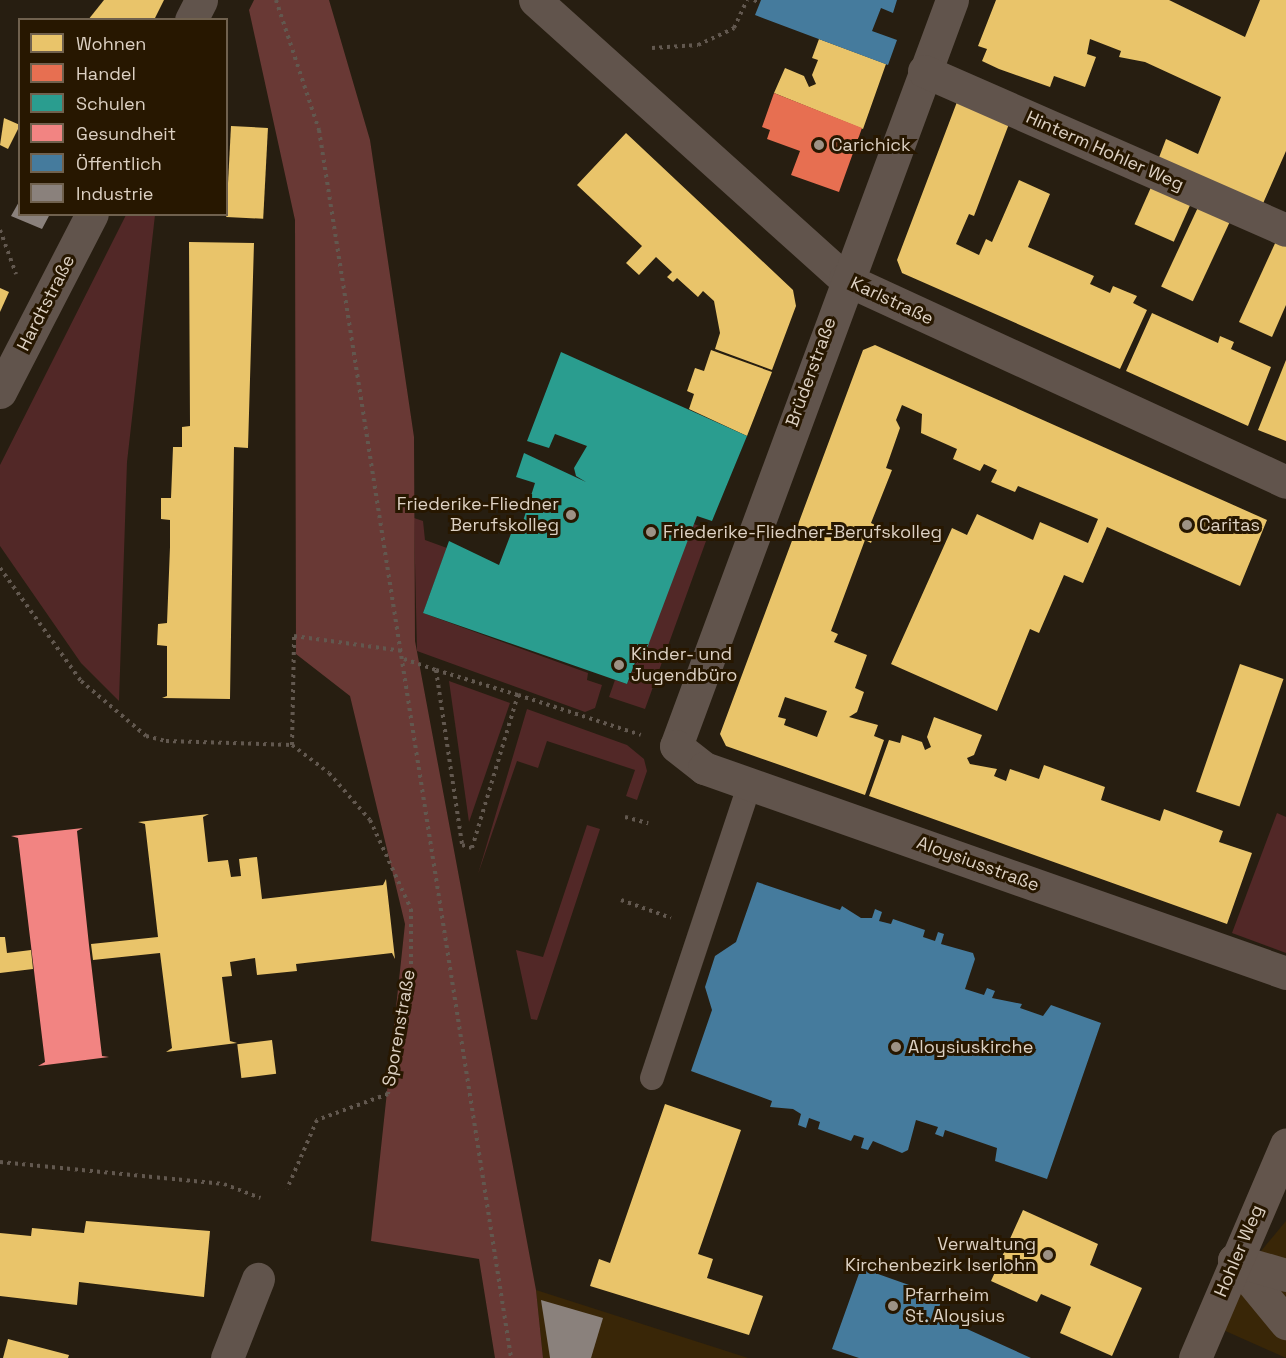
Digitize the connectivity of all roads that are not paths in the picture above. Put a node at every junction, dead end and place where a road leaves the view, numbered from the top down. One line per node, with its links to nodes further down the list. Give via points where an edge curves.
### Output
1 (201, 0): 4 (street)
2 (535, 0): 8 (street, Karlstraße)
3 (952, 0): 5 (street, Brüderstraße)
4 (192, 18)
5 (924, 71): 7 (street, Hinterm Hohler Weg); 8 (street, Brüderstraße)
6 (91, 216): 9 (street, Hardtstraße)
7 (1286, 230)
8 (845, 279): 10 (street, Karlstraße); 11 (street, Brüderstraße)
9 (0, 392)
10 (1286, 482)
11 (676, 746): 12 (street, Aloysiusstraße, via 704,768)
12 (750, 783): 13 (street, Aloysiusstraße); 14 (lane)
13 (1286, 973)
14 (652, 1078)
15 (1286, 1145): 16 (street, Hohler Weg)
16 (1234, 1260): 17 (street); 19 (street); 21 (street, Hohler Weg)
17 (1286, 1275)
18 (258, 1279): 20 (street)
19 (1286, 1323)
20 (227, 1358)
21 (1195, 1358)

